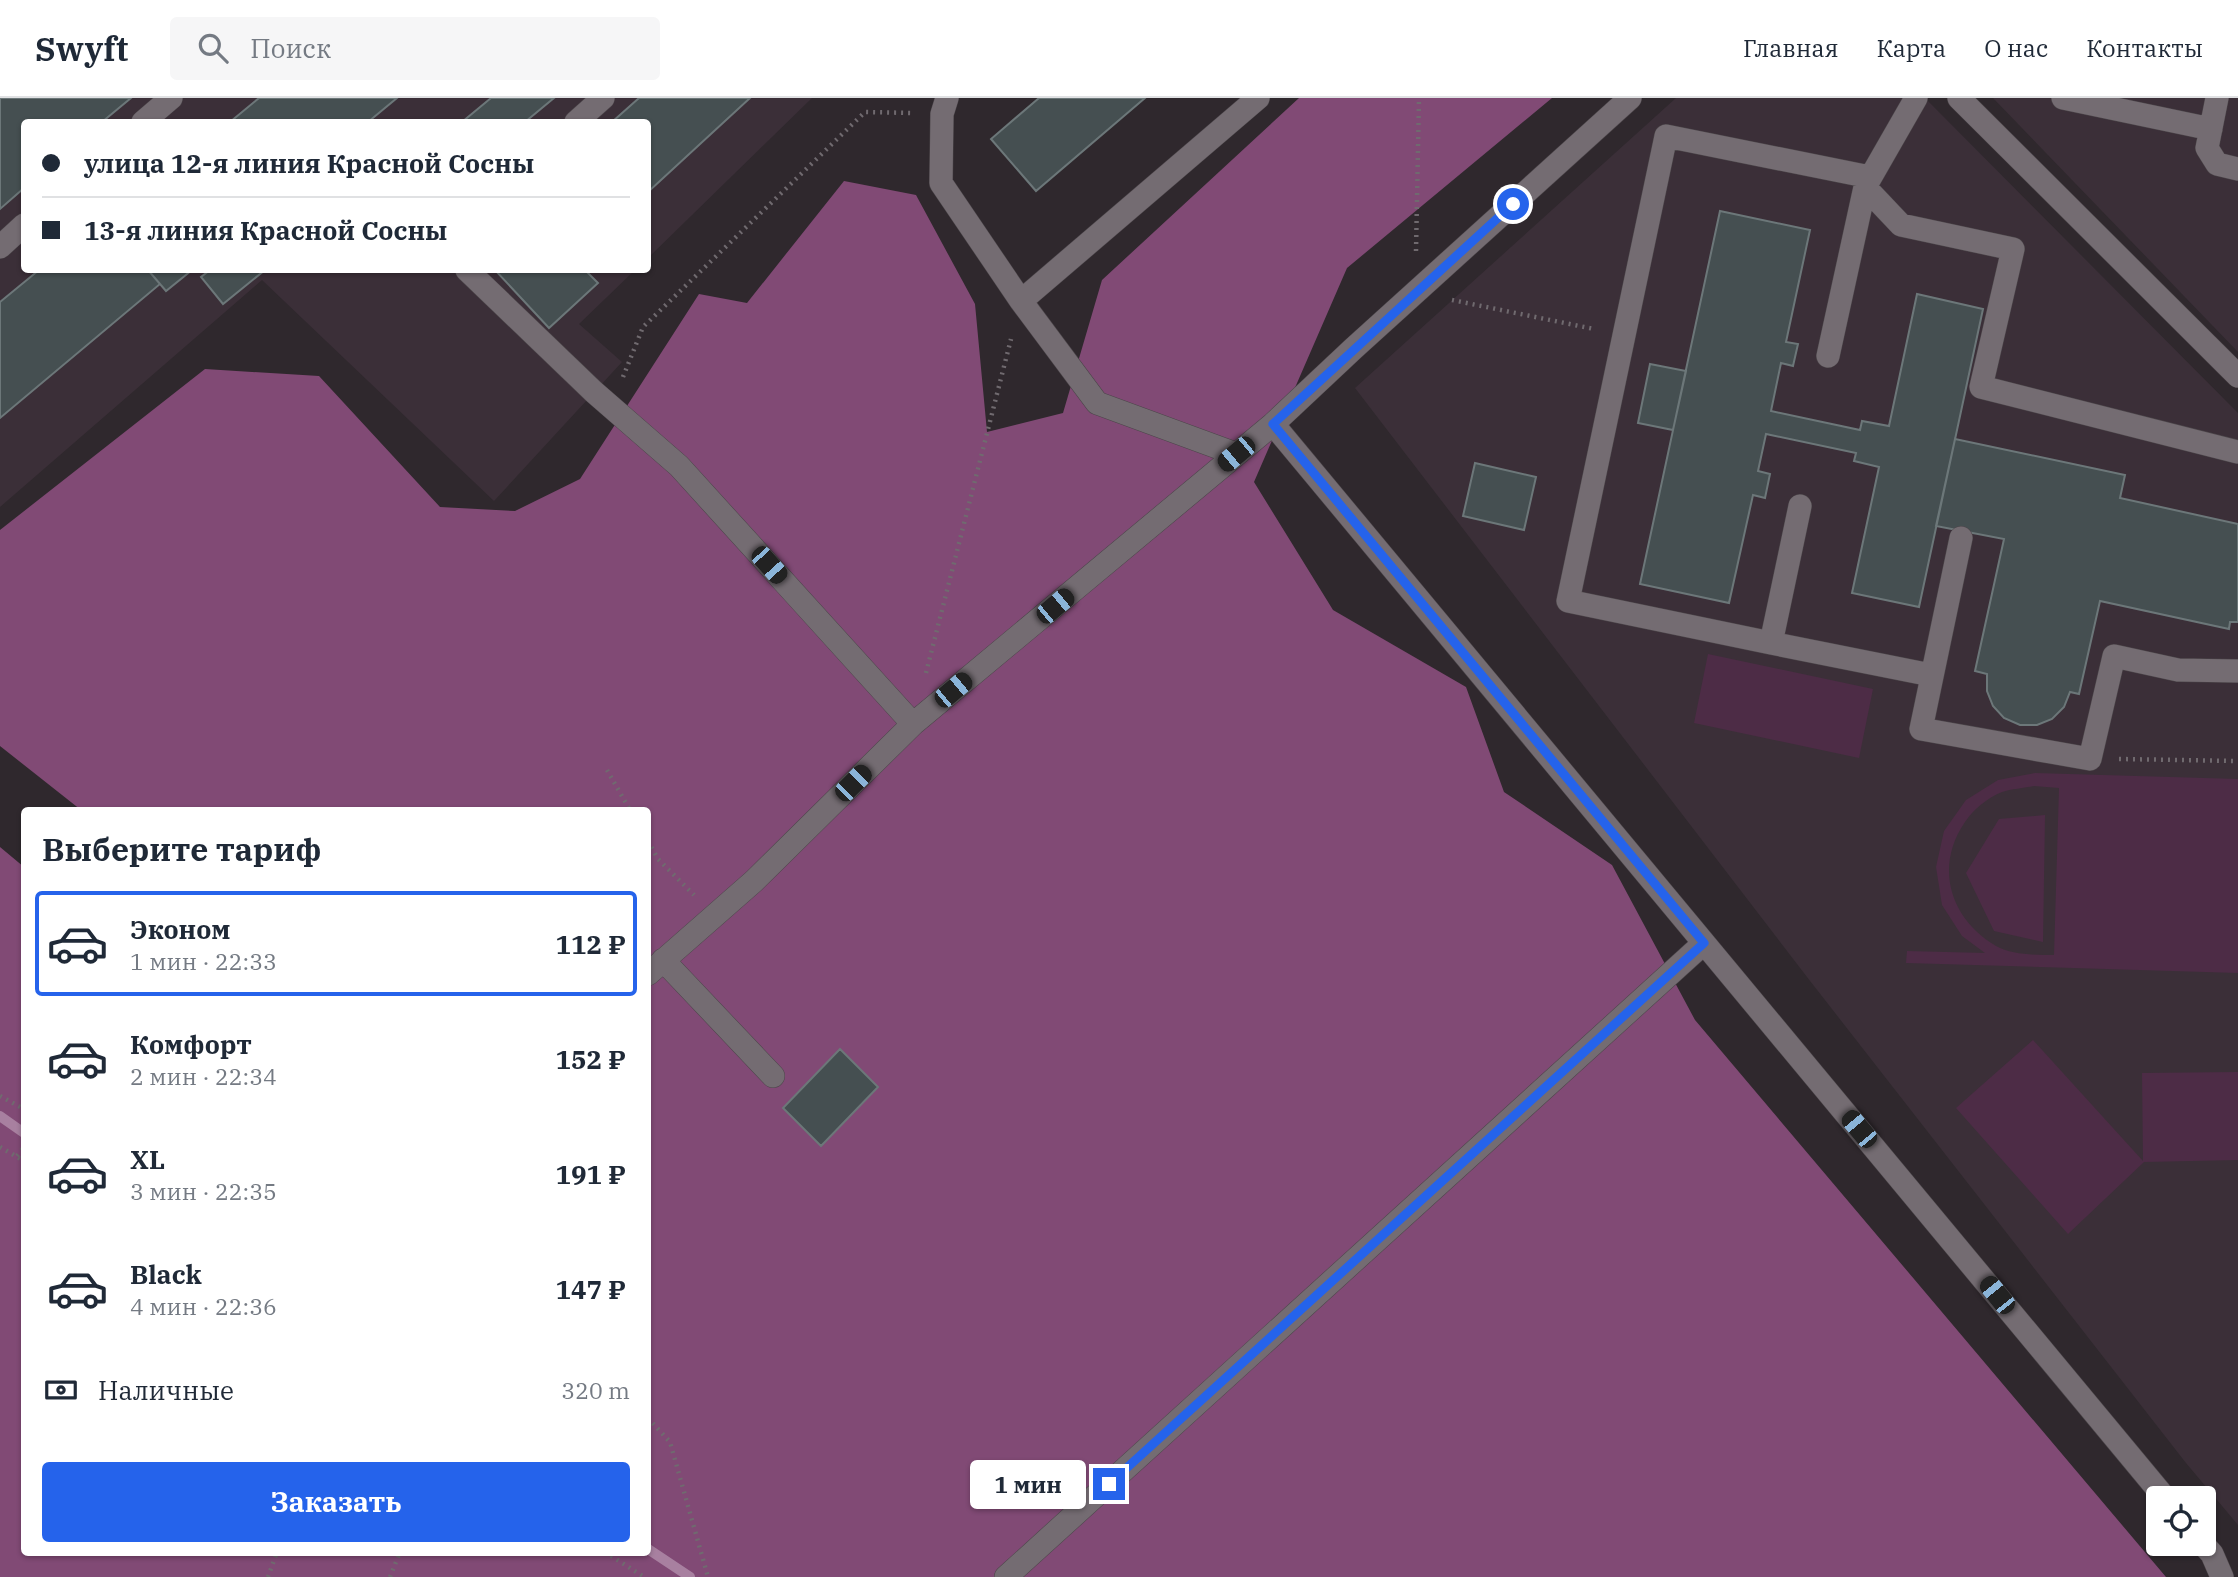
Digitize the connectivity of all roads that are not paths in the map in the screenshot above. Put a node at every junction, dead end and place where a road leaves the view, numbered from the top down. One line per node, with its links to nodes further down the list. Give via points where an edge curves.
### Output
1 (171, 98): 10 (lane)
2 (603, 98): 11 (lane)
3 (1258, 98): 18 (lane)
4 (1629, 98): 21 (lane)
5 (1916, 98): 14 (lane)
6 (1959, 98): 20 (lane)
7 (2063, 98): 12 (lane)
8 (2217, 98): 12 (lane)
9 (944, 106): 18 (lane, via 941,183)
10 (146, 119)
11 (579, 119)
12 (2211, 129): 13 (lane, via 2207,148 2217,164)
13 (2238, 169)
14 (1868, 182): 19 (lane); 22 (lane, via 1901,225 2013,249 1981,387); 26 (lane, via 1667,136 1568,601)
15 (21, 228): 16 (lane)
16 (0, 247)
17 (470, 273): 29 (lane, via 611,408 679,466)
18 (1021, 301): 23 (lane, via 1097,403)
19 (1828, 356)
20 (2238, 376)
21 (1273, 424): 23 (lane); 30 (lane)
22 (2238, 452)
23 (1236, 454): 29 (lane)
24 (1800, 506): 26 (lane)
25 (1961, 538): 28 (lane)
26 (1771, 643): 28 (lane)
27 (2238, 671): 28 (lane, via 2178,670 2114,656 2090,759 1921,729)
28 (1931, 675)
29 (913, 724): 31 (lane, via 754,881)
30 (1704, 943): 33 (lane); 35 (lane)
31 (655, 967): 32 (lane)
32 (773, 1076)
33 (2155, 1486)
34 (2213, 1556): 36 (lane)
35 (1006, 1577)
36 (2222, 1577)

